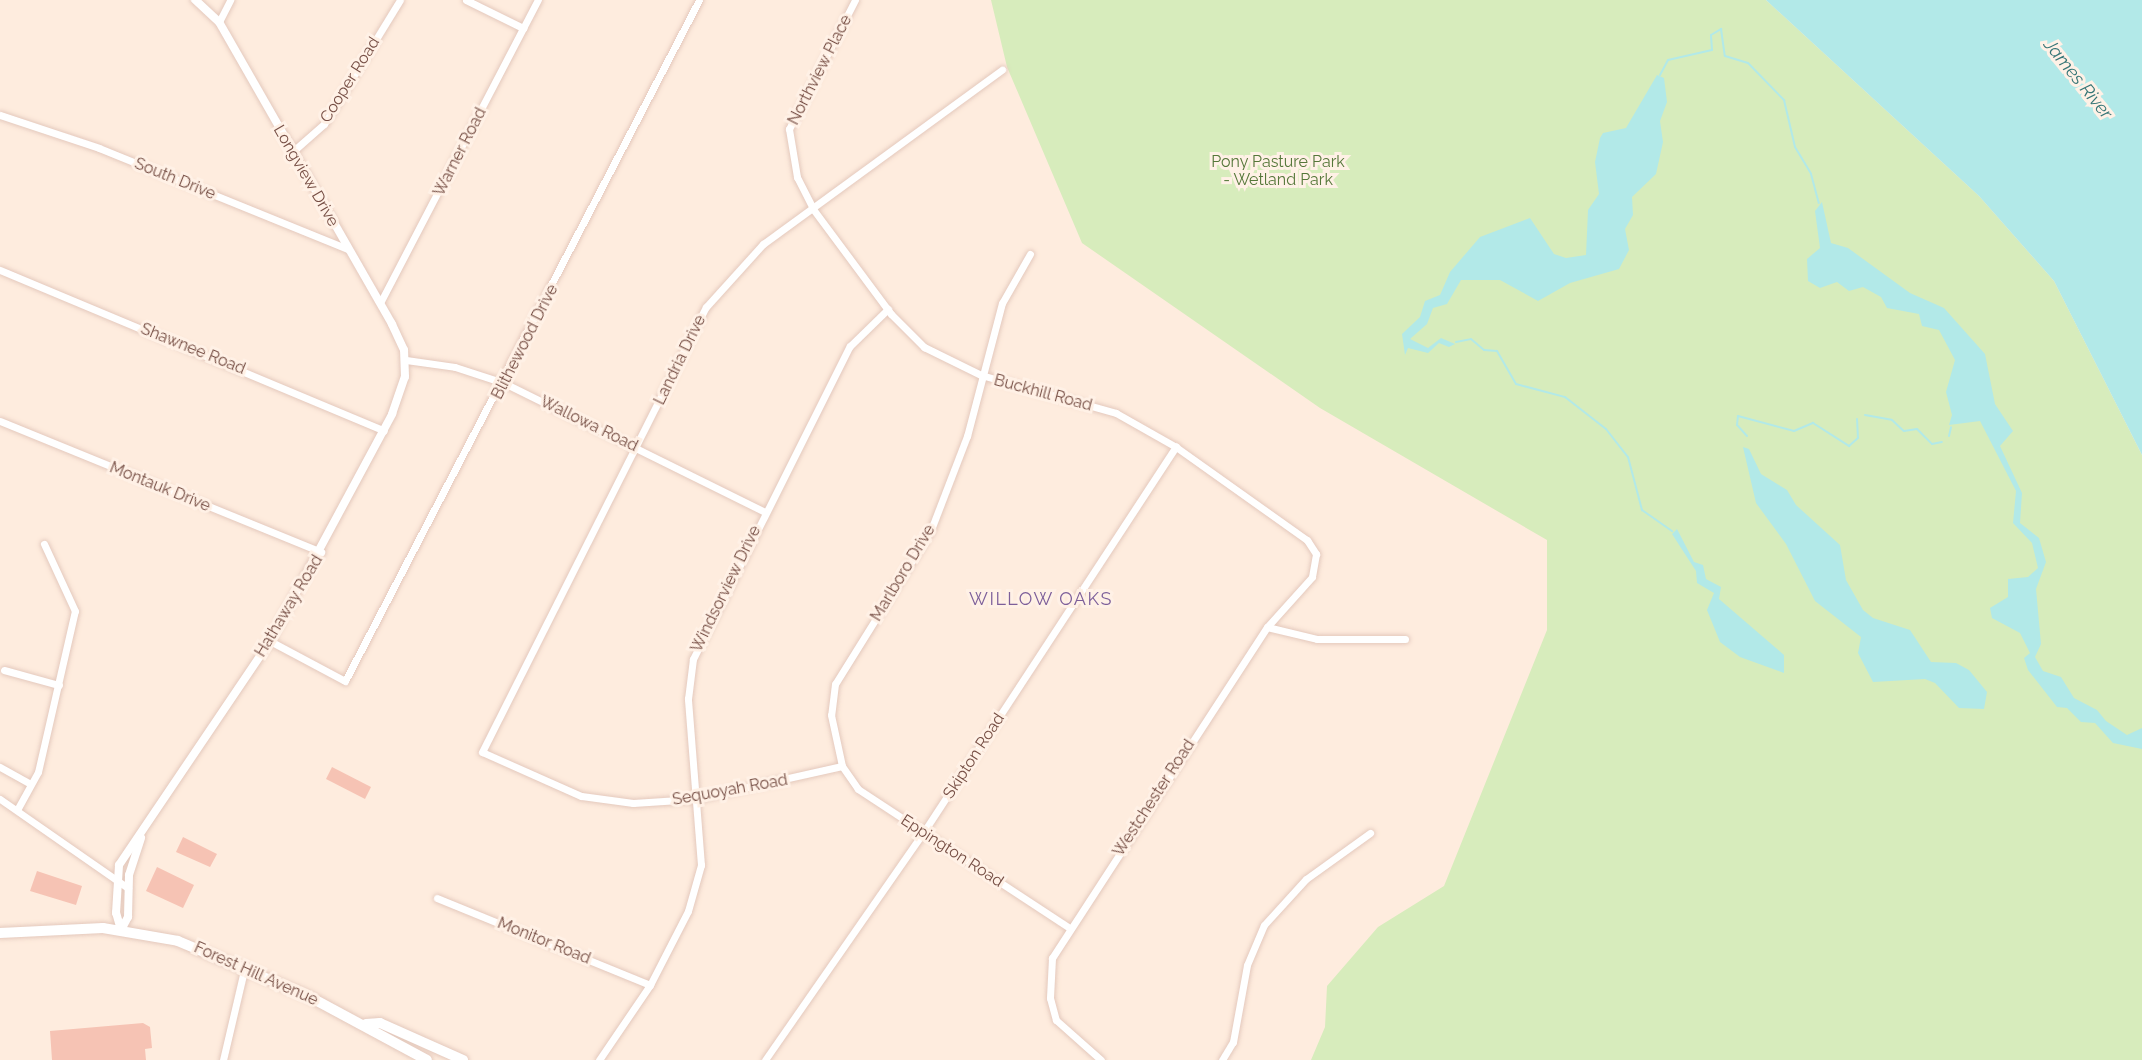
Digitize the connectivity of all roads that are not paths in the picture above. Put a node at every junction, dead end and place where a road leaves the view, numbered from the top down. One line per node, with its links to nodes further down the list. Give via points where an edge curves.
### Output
1 (195, 0): 8 (street, Longview Drive)
2 (230, 0): 8 (street)
3 (400, 0): 12 (street, Cooper Road, via 324,124)
4 (466, 0): 9 (street)
5 (538, 0): 9 (street, Warner Road)
6 (699, 0): 21 (street, Blithewood Drive)
7 (855, 0): 13 (street, Northview Place, via 789,129 797,177)
8 (219, 22): 12 (street, Longview Drive)
9 (524, 28): 17 (street, Warner Road)
10 (1002, 70): 13 (street, Landria Drive)
11 (0, 115): 14 (street, South Drive, via 99,148)
12 (291, 153): 14 (street, Longview Drive)
13 (813, 209): 18 (street, Buckhill Road); 24 (street, Landria Drive, via 763,244 706,306)
14 (348, 249): 17 (street, Longview Drive)
15 (1030, 254): 20 (street, Marlboro Drive, via 1002,303)
16 (0, 270): 23 (street, Shawnee Road)
17 (380, 303): 19 (street, Longview Drive)
18 (888, 309): 20 (street, Buckhill Road, via 924,347); 26 (street, Windsorview Drive, via 850,345)
19 (406, 360): 21 (street, Wallowa Road, via 455,368); 23 (street, Hathaway Road, via 403,386)
20 (981, 375): 25 (street, Buckhill Road, via 1116,413); 36 (street, Marlboro Drive, via 967,436 932,530 835,684 831,715)
21 (504, 383): 24 (street, Wallowa Road); 32 (street, Blithewood Drive, via 345,681)
22 (0, 421): 29 (street, Montauk Drive)
23 (384, 431): 29 (street, Hathaway Road)
24 (637, 447): 26 (street, Wallowa Road); 35 (street, Landria Drive)
25 (1176, 447): 27 (street, Buckhill Road); 43 (street, Skipton Road)
26 (763, 511): 39 (street, Windsorview Drive, via 693,659 688,699)
27 (1306, 540): 30 (street, Westchester Road, via 1316,554 1317,568)
28 (44, 544): 34 (street, via 75,611)
29 (321, 552): 32 (street, Hathaway Road)
30 (1267, 627): 31 (street, via 1317,639); 48 (street, Westchester Road)
31 (1405, 639)
32 (270, 641): 44 (street, Hathaway Road)
33 (4, 670): 34 (street)
34 (58, 685): 38 (street)
35 (482, 752): 39 (street, Sequoyah Road, via 580,796 633,802)
36 (842, 766): 39 (street, Sequoyah Road); 43 (street, Eppington Road, via 858,789)
37 (0, 767): 38 (street)
38 (31, 784): 41 (street)
39 (694, 798): 52 (street, Windsorview Drive, via 701,865 688,911)
40 (0, 799): 41 (street)
41 (17, 810): 45 (street)
42 (1370, 833): 60 (street, via 1306,879 1264,925 1247,965 1233,1042)
43 (923, 834): 48 (street, Eppington Road); 58 (street, Skipton Road)
44 (141, 838): 45 (street, Hathaway Road, via 123,857); 46 (street, Hathaway Road)
45 (116, 880): 46 (street); 49 (street, Hathaway Road)
46 (128, 888): 49 (street, Hathaway Road, via 128,917)
47 (437, 898): 52 (street, Monitor Road)
48 (1070, 927): 59 (street, Westchester Road, via 1052,958 1050,998 1062,1030)
49 (121, 930): 50 (main road, Forest Hill Avenue); 51 (main road, Forest Hill Avenue, via 178,941)
50 (0, 933)
51 (245, 966): 53 (main road, Forest Hill Avenue); 54 (street)
52 (650, 985): 57 (street, Windsorview Drive)
53 (366, 1024): 55 (main road, Forest Hill Avenue, via 375,1036); 56 (main road, Forest Hill Avenue, via 380,1023)
54 (223, 1060)
55 (427, 1060)
56 (463, 1060)
57 (599, 1060)
58 (765, 1060)
59 (1101, 1060)
60 (1222, 1060)

